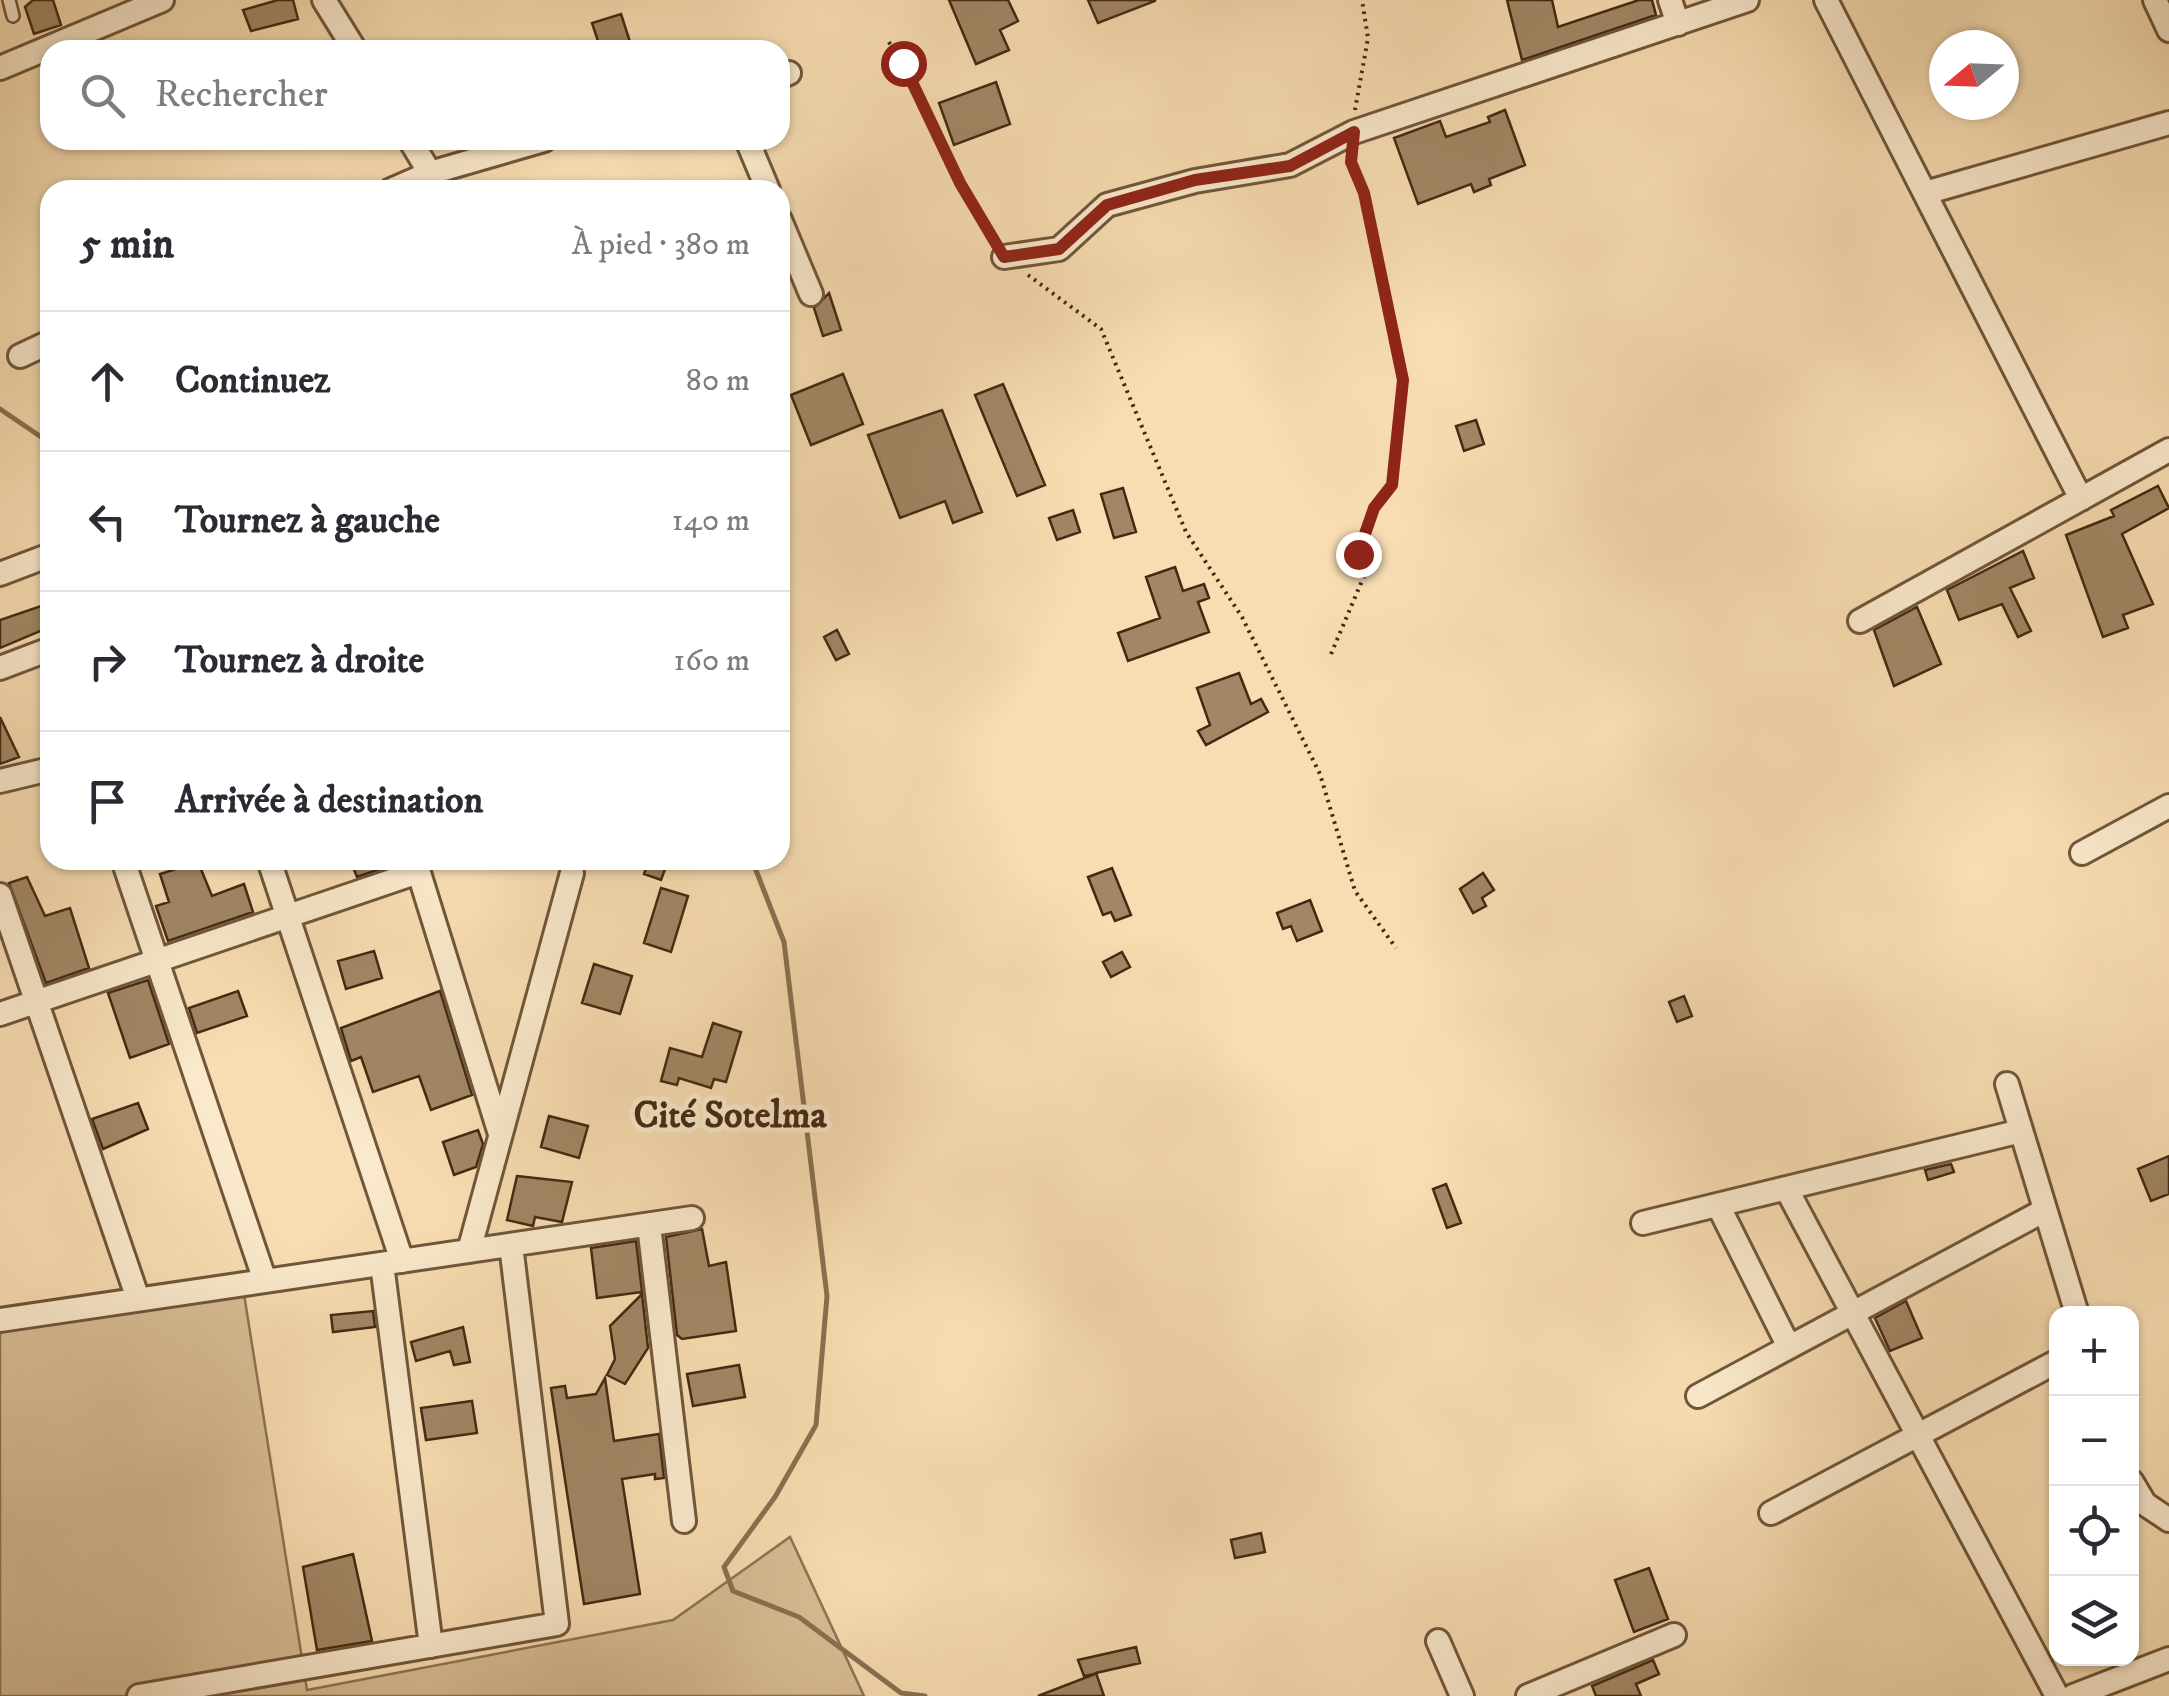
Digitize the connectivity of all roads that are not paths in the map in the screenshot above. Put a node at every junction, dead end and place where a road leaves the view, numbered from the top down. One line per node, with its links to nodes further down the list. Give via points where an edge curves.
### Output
1 (9, 0): 8 (lane)
2 (162, 0): 11 (street)
3 (324, 0): 12 (street)
4 (1670, 0): 9 (street)
5 (1747, 0): 9 (street)
6 (1826, 0): 22 (street)
7 (2156, 0): 10 (street)
8 (13, 16)
9 (1678, 24): 24 (street, via 1354,132 1290,166 1195,180 1107,205 1059,249)
10 (2169, 30)
11 (67, 40)
12 (349, 40)
13 (40, 51): 14 (street)
14 (0, 68)
15 (2169, 123): 22 (street)
16 (416, 150): 19 (street)
17 (509, 150): 19 (street)
18 (751, 150): 21 (street)
19 (430, 173): 20 (street)
20 (414, 180)
21 (764, 180)
22 (1925, 193): 29 (street)
23 (790, 245): 25 (street)
24 (1004, 257)
25 (810, 294)
26 (40, 347): 27 (street)
27 (20, 356)
28 (2166, 461): 29 (street)
29 (2081, 499): 32 (street)
30 (40, 559): 31 (street)
31 (0, 574)
32 (1860, 621)
33 (40, 652): 34 (street)
34 (0, 668)
35 (40, 771): 36 (street)
36 (0, 781)
37 (2169, 806): 38 (street)
38 (2082, 853)
39 (126, 870): 46 (street)
40 (272, 870): 45 (street)
41 (407, 870): 45 (street)
42 (418, 870): 51 (street)
43 (572, 873): 51 (street)
44 (0, 895): 47 (street)
45 (288, 916): 46 (street); 60 (street)
46 (158, 960): 47 (street); 61 (street)
47 (37, 1002): 48 (street); 62 (street)
48 (0, 1014)
49 (2007, 1084): 50 (street)
50 (2021, 1132): 52 (street); 54 (street)
51 (500, 1134): 59 (street)
52 (1786, 1188): 53 (street); 64 (street)
53 (1718, 1205): 56 (street); 66 (street)
54 (2045, 1210): 63 (street); 64 (street)
55 (692, 1218): 57 (street)
56 (1643, 1222)
57 (649, 1225): 58 (street); 73 (street)
58 (511, 1245): 59 (street); 76 (street, via 557,1624)
59 (469, 1251): 60 (street)
60 (392, 1262): 61 (street); 76 (street)
61 (265, 1281): 62 (street)
62 (138, 1300): 65 (street)
63 (2075, 1306)
64 (1853, 1313): 66 (street); 69 (street)
65 (0, 1319)
66 (1790, 1347): 68 (street)
67 (2049, 1366): 69 (street)
68 (1698, 1396)
69 (1918, 1435): 71 (street); 82 (street)
70 (2134, 1486): 72 (street, via 2145,1504)
71 (1770, 1513)
72 (2169, 1520)
73 (684, 1521)
74 (1674, 1635): 81 (street)
75 (1438, 1640): 80 (street)
76 (431, 1646): 79 (street)
77 (2169, 1660): 78 (street)
78 (2079, 1695)
79 (139, 1696)
80 (1462, 1696)
81 (1528, 1696)
82 (2057, 1696)

